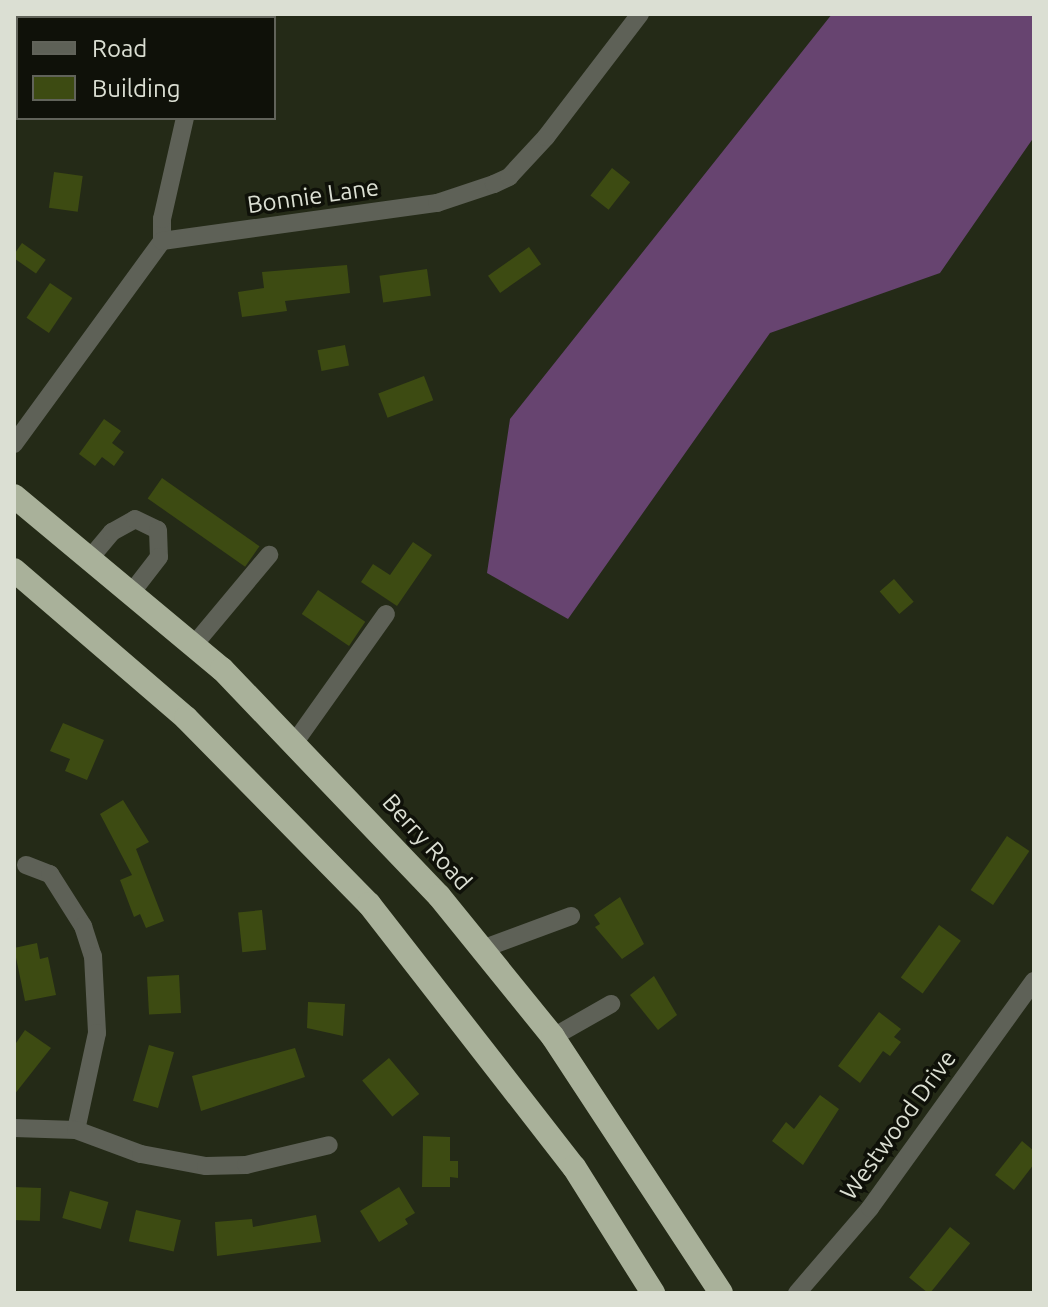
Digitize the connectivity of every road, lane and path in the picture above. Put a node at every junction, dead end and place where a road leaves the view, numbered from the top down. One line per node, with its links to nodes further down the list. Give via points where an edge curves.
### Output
1 (640, 14): 3 (street, Bonnie Lane, via 509,177 437,203)
2 (185, 120): 3 (street)
3 (162, 241): 4 (street)
4 (14, 444)
5 (14, 496): 7 (highway, Berry Road)
6 (269, 555): 11 (street)
7 (91, 557): 9 (highway, Berry Road); 9 (street, via 112,532 135,519 158,530 159,557)
8 (14, 570): 22 (highway, via 197,728 369,904 574,1167)
9 (132, 592): 11 (highway, Berry Road)
10 (386, 614): 12 (street)
11 (193, 646): 12 (highway, Berry Road)
12 (295, 742): 15 (highway, Berry Road, via 388,838)
13 (26, 865): 20 (street, via 50,874 83,926 93,956 97,1033)
14 (571, 916): 15 (street)
15 (482, 949): 18 (highway, Berry Road)
16 (1034, 981): 24 (street, Westwood Drive, via 870,1208)
17 (611, 1004): 18 (street)
18 (553, 1037): 23 (highway, Berry Road)
19 (14, 1128): 20 (street)
20 (76, 1130): 21 (street, via 141,1154 206,1166 257,1163)
21 (329, 1145)
22 (653, 1293)
23 (721, 1293)
24 (797, 1293)

